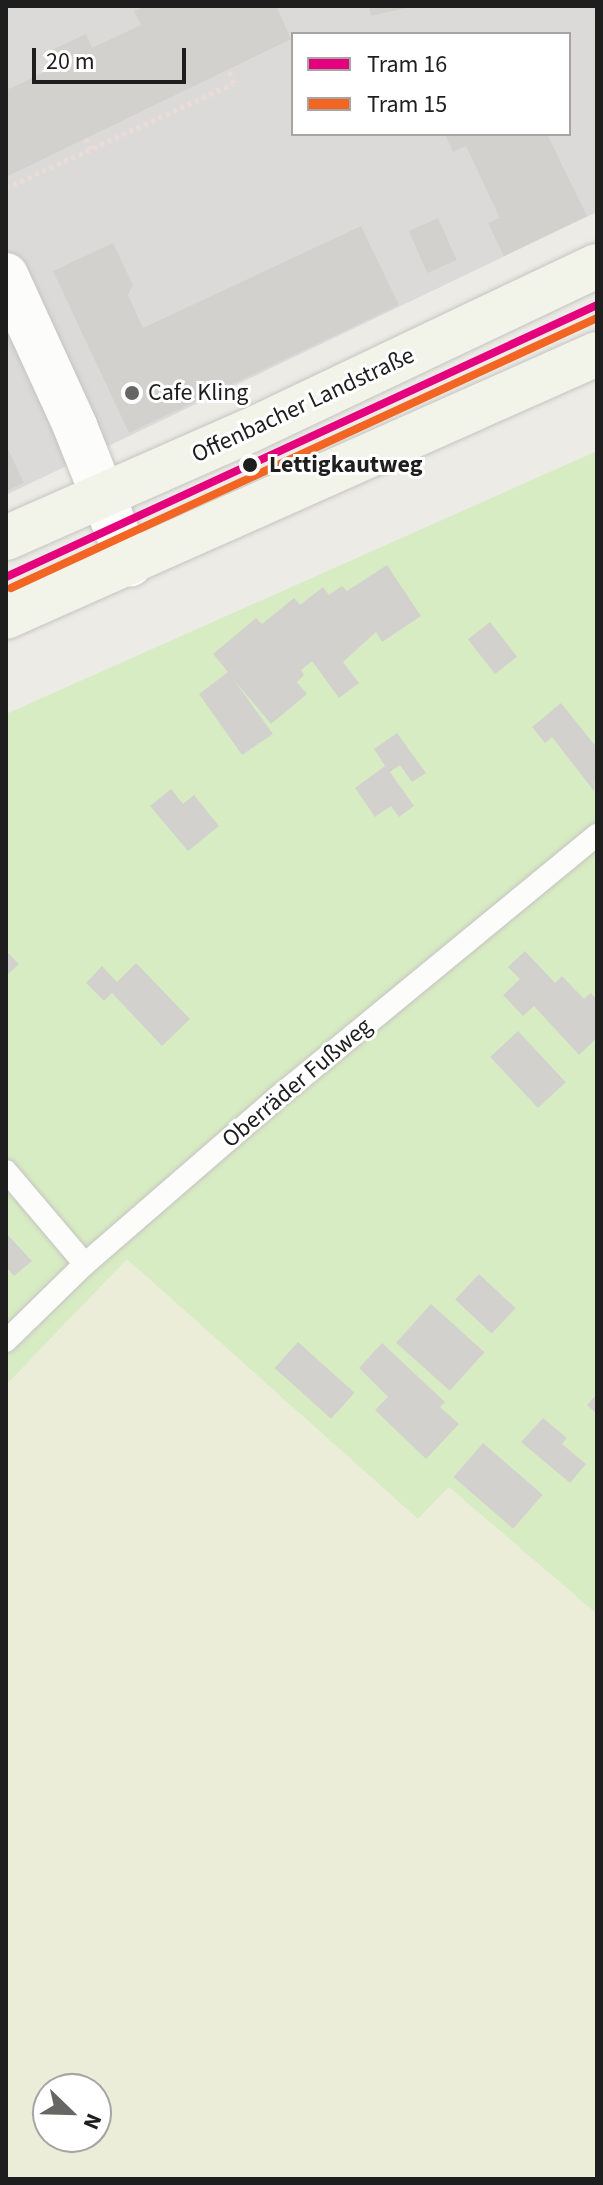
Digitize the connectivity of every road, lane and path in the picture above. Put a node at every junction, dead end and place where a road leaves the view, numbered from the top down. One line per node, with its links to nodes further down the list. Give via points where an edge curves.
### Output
1 (228, 69): 3 (path, via 234,83)
2 (86, 138): 3 (path)
3 (91, 150): 4 (path)
4 (6, 188)
5 (597, 266): 8 (main road, Offenbacher Landstraße)
6 (6, 275): 8 (street)
7 (597, 354): 10 (main road)
8 (103, 495): 9 (main road, Offenbacher Landstraße); 10 (street)
9 (6, 538)
10 (130, 564): 11 (main road)
11 (6, 617)
12 (597, 835): 14 (lane, Oberräder Fußweg, via 278,1097)
13 (6, 1171): 14 (lane)
14 (85, 1264): 15 (lane, Oberräder Fußweg)
15 (6, 1341)

